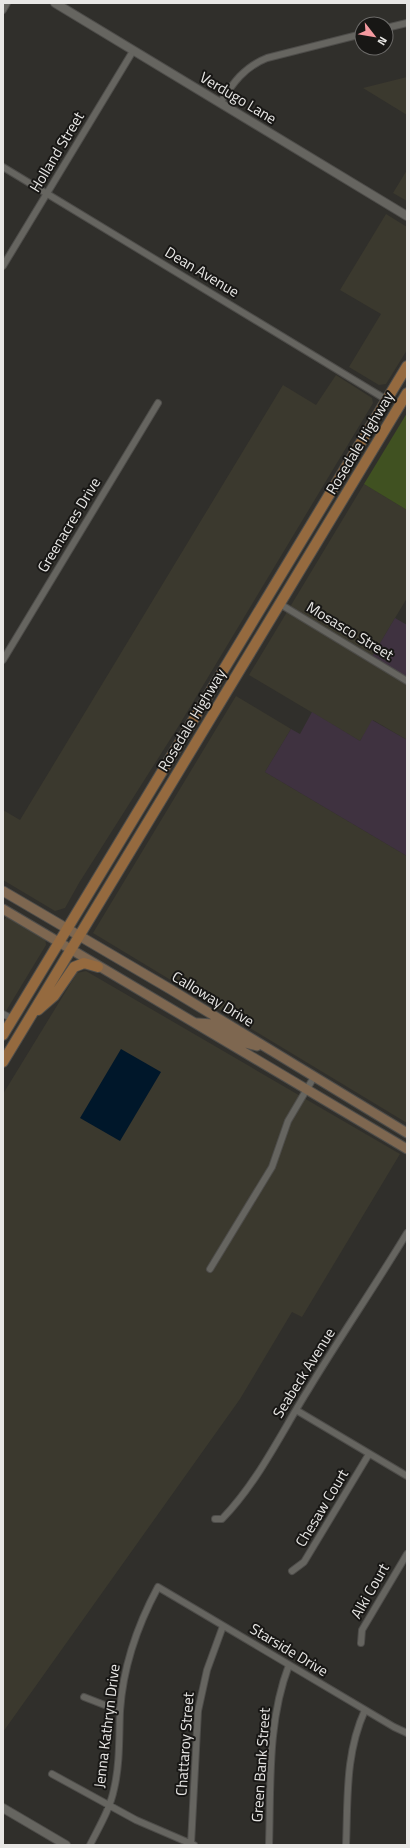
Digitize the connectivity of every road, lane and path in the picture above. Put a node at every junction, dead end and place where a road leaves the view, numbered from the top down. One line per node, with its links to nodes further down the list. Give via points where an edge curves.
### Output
1 (7, 3): 3 (street)
2 (55, 3): 7 (street, Verdugo Lane)
3 (3, 10)
4 (407, 23): 5 (street)
5 (394, 26)
6 (354, 36): 8 (street, via 257,62 237,78)
7 (133, 51): 8 (street, Verdugo Lane); 10 (street, Holland Street)
8 (220, 103): 11 (street, Verdugo Lane)
9 (3, 167): 10 (street, Dean Avenue)
10 (47, 194): 12 (street, Holland Street); 15 (street, Dean Avenue)
11 (407, 216)
12 (3, 266)
13 (407, 366): 15 (main road, Rosedale Highway)
14 (407, 393): 17 (main road, Rosedale Highway)
15 (387, 400): 17 (main road, via 390,403 388,413 352,473); 19 (main road, Rosedale Highway)
16 (158, 403): 20 (street, Greenacres Drive)
17 (344, 498): 18 (main road, Rosedale Highway)
18 (280, 604): 21 (street, Mosasco Street); 23 (main road, Rosedale Highway)
19 (262, 606): 22 (main road, Rosedale Highway); 23 (main road, via 245,648 203,718)
20 (3, 660)
21 (407, 681)
22 (190, 726): 24 (main road, via 194,732 193,736 174,770); 27 (main road, Rosedale Highway)
23 (203, 731): 24 (main road, Rosedale Highway)
24 (167, 790): 28 (main road, Rosedale Highway)
25 (3, 891): 27 (main road, Calloway Drive)
26 (3, 909): 29 (main road, Calloway Drive)
27 (68, 929): 28 (main road, Calloway Drive); 29 (main road, Rosedale Highway)
28 (80, 936): 30 (main road, Rosedale Highway); 37 (main road, Calloway Drive)
29 (59, 943): 30 (main road, Calloway Drive); 33 (main road, Rosedale Highway)
30 (71, 950): 31 (main road, Calloway Drive); 35 (main road, Rosedale Highway)
31 (98, 967): 34 (main road, Calloway Drive); 35 (main road, via 84,963 74,967 54,996)
32 (3, 1014): 33 (street)
33 (13, 1019): 36 (main road, Rosedale Highway)
34 (196, 1023): 37 (main road, via 213,1024 241,1042); 40 (main road, Calloway Drive)
35 (25, 1026): 38 (main road, Rosedale Highway)
36 (3, 1035)
37 (264, 1047): 39 (main road, Calloway Drive)
38 (3, 1062)
39 (314, 1077): 40 (street); 41 (main road, Calloway Drive)
40 (306, 1089): 42 (main road, Calloway Drive); 44 (street, via 288,1121 272,1167)
41 (407, 1133)
42 (407, 1149)
43 (407, 1233): 45 (street, Seabeck Avenue)
44 (210, 1269)
45 (296, 1410): 46 (street); 48 (street, Seabeck Avenue, via 244,1492 222,1519)
46 (369, 1454): 47 (street); 50 (street, Chesaw Court, via 304,1562)
47 (407, 1476)
48 (215, 1519)
49 (407, 1554): 53 (street, Alki Court, via 362,1630)
50 (292, 1571)
51 (158, 1587): 52 (street, Starside Drive); 57 (street, Jenna Kathryn Drive, via 143,1616 131,1649)
52 (223, 1626): 54 (street, Starside Drive); 64 (street, Chattaroy Street, via 207,1670 198,1711)
53 (361, 1643)
54 (289, 1665): 56 (street, Starside Drive); 65 (street, Green Bank Street, via 279,1695 274,1727)
55 (84, 1697): 57 (street)
56 (365, 1710): 58 (street, Starside Drive); 66 (street, via 358,1724 350,1754)
57 (120, 1711): 60 (street, Jenna Kathryn Drive, via 118,1766)
58 (407, 1733)
59 (52, 1774): 60 (street)
60 (109, 1806): 63 (street, Jenna Kathryn Drive); 64 (street)
61 (3, 1808): 62 (street)
62 (66, 1845)
63 (90, 1845)
64 (193, 1845)
65 (269, 1845)
66 (346, 1845)

